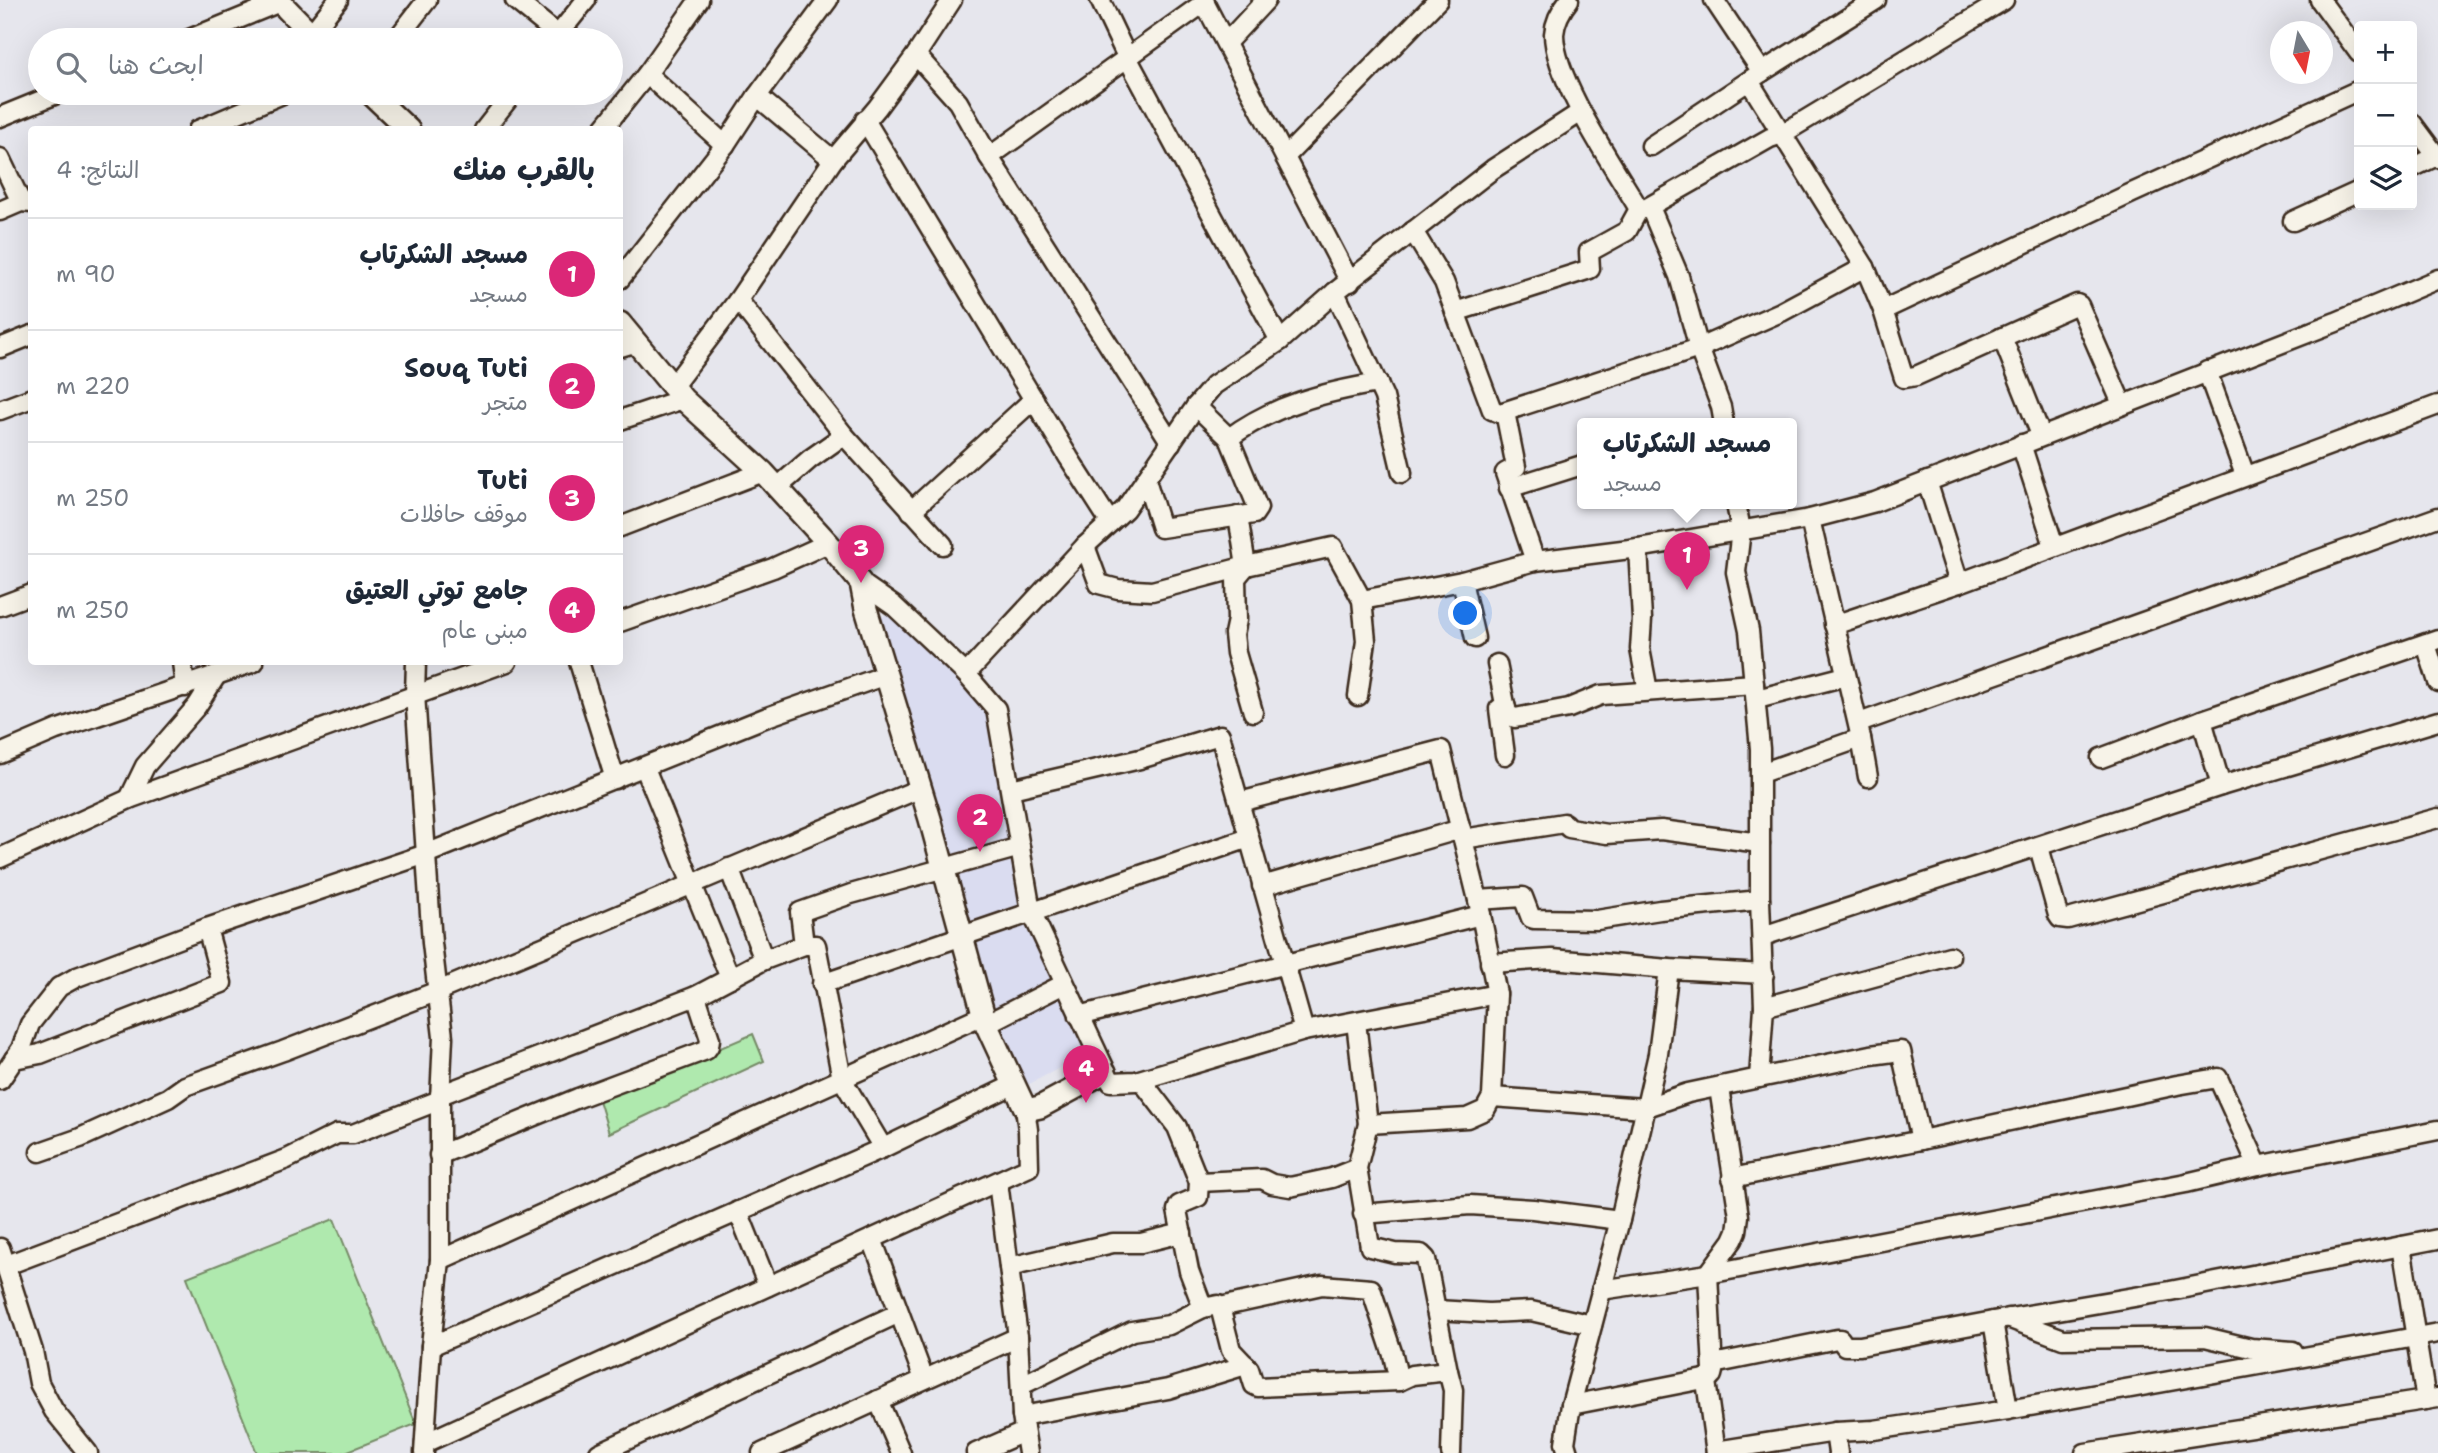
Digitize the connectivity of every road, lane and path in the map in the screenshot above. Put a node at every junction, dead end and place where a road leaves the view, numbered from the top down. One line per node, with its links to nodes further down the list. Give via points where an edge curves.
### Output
1 (338, 0): 20 (street)
2 (427, 0): 21 (street)
3 (515, 0): 22 (street)
4 (586, 0): 23 (street)
5 (699, 0): 28 (street)
6 (828, 0): 31 (street)
7 (952, 0): 26 (street)
8 (1100, 0): 27 (street)
9 (1266, 0): 24 (street)
10 (1437, 0): 49 (street)
11 (1569, 0): 38 (street, via 1559,12 1554,33 1558,56)
12 (1714, 0): 29 (street)
13 (1876, 0): 29 (street)
14 (2004, 0): 46 (street)
15 (2320, 0): 25 (street)
16 (279, 1): 18 (street); 19 (street)
17 (1204, 1): 24 (street); 27 (street)
18 (215, 28)
19 (305, 28)
20 (320, 28)
21 (405, 28)
22 (545, 28)
23 (564, 28)
24 (1226, 43): 49 (street)
25 (2354, 46)
26 (916, 55): 40 (street); 52 (street, via 958,102)
27 (1128, 59): 52 (street); 70 (street)
28 (647, 74): 32 (street); 47 (street)
29 (1755, 77): 46 (street); 48 (street)
30 (2354, 92): 66 (street)
31 (757, 96): 47 (street); 53 (street)
32 (623, 103)
33 (30, 105): 39 (street)
34 (257, 105): 41 (street)
35 (383, 105): 42 (street)
36 (504, 105): 43 (street)
37 (622, 105): 44 (street)
38 (1581, 112): 57 (street); 60 (street, via 1493,169)
39 (0, 117)
40 (865, 120): 53 (street); 77 (street)
41 (207, 126)
42 (405, 126)
43 (487, 126)
44 (604, 126)
45 (2417, 130): 50 (street)
46 (1782, 134): 57 (street); 61 (street)
47 (725, 145): 62 (street)
48 (1651, 146)
49 (1285, 157): 64 (street)
50 (2437, 157): 54 (street)
51 (0, 158): 56 (street)
52 (989, 158): 89 (street)
53 (834, 160): 65 (street)
54 (2417, 165)
55 (2354, 193): 59 (street)
56 (26, 202): 58 (street)
57 (1644, 208): 67 (street, via 1627,231 1589,252 1590,269); 73 (street, via 1679,276)
58 (0, 212)
59 (2294, 221)
60 (1413, 231): 64 (street); 67 (street, via 1444,282)
61 (1865, 267): 66 (street); 73 (street, via 1781,312)
62 (623, 275)
63 (2438, 279): 74 (street)
64 (1343, 287): 70 (street); 75 (street)
65 (738, 300): 76 (street); 86 (street)
66 (1883, 310): 69 (street, via 1904,378)
67 (1455, 312): 83 (street, via 1492,410)
68 (28, 337): 72 (street)
69 (2002, 337): 79 (street, via 2080,305); 87 (street)
70 (1280, 341): 81 (street, via 1214,384)
71 (628, 344): 76 (street)
72 (0, 348)
73 (1699, 348): 83 (street); 84 (street)
74 (2207, 371): 79 (street); 94 (street)
75 (1378, 383): 88 (street, via 1304,399); 93 (street)
76 (678, 393): 85 (street); 92 (street)
77 (1034, 399): 100 (street); 104 (street)
78 (28, 400): 82 (street)
79 (2122, 404): 87 (street)
80 (2438, 405): 94 (street)
81 (1196, 406): 88 (street); 89 (street)
82 (0, 410)
83 (1505, 412): 98 (street, via 1516,467 1505,472)
84 (1723, 418)
85 (623, 419)
86 (844, 435): 97 (street); 100 (street)
87 (2041, 435): 90 (street)
88 (1229, 438): 101 (street, via 1258,508 1254,514)
89 (1171, 443): 95 (street)
90 (2021, 444): 96 (street); 109 (street)
91 (1577, 468): 98 (street)
92 (763, 472): 97 (street); 105 (street)
93 (1402, 472)
94 (2245, 475): 109 (street)
95 (1146, 480): 101 (street, via 1161,528); 104 (street)
96 (1927, 481): 103 (street, via 1875,502); 116 (street)
97 (778, 487): 107 (street)
98 (1509, 488): 112 (street)
99 (1738, 509): 106 (street)
100 (911, 511): 108 (street)
101 (1238, 516): 113 (street)
102 (2438, 517): 144 (street)
103 (1810, 519): 106 (street); 121 (street)
104 (1110, 522): 110 (street)
105 (623, 526)
106 (1741, 530): 111 (street); 137 (street, via 1737,572)
107 (828, 543): 115 (street); 120 (street, via 773,568)
108 (943, 545)
109 (2054, 546): 116 (street)
110 (1085, 547): 113 (street, via 1100,584 1118,589 1160,590); 130 (street)
111 (1638, 548): 112 (street); 136 (street, via 1640,649)
112 (1535, 561): 114 (street)
113 (1246, 566): 118 (street, via 1334,547); 141 (street, via 1236,578 1234,634)
114 (1462, 581): 118 (street); 122 (street)
115 (861, 583): 130 (street, via 894,606); 131 (street)
116 (1959, 583): 121 (street)
117 (28, 596): 119 (street)
118 (1362, 600): 139 (street, via 1366,641)
119 (0, 606)
120 (623, 621)
121 (1834, 625): 133 (street)
122 (1475, 638)
123 (2432, 642): 134 (street); 142 (street)
124 (1497, 664): 140 (street)
125 (182, 665): 135 (street)
126 (246, 665): 132 (street)
127 (415, 665): 138 (street)
128 (498, 665): 138 (street)
129 (580, 665): 151 (street)
130 (966, 674): 154 (street, via 996,709)
131 (886, 675): 148 (street, via 767,717); 153 (street)
132 (216, 676): 135 (street); 155 (street, via 197,706 145,766)
133 (1846, 676): 137 (street); 144 (street)
134 (2438, 682)
135 (185, 687): 145 (street)
136 (1648, 691): 137 (street); 140 (street, via 1601,695 1569,708 1515,718)
137 (1755, 692): 149 (street)
138 (415, 694): 155 (street); 163 (street)
139 (1358, 696)
140 (1506, 708): 146 (street, via 1499,709)
141 (1253, 712)
142 (2202, 720): 147 (street); 152 (street)
143 (2438, 721): 152 (street)
144 (1860, 730): 149 (street); 150 (street)
145 (0, 754)
146 (1505, 755)
147 (2101, 758)
148 (645, 768): 151 (street); 167 (street)
149 (1761, 773): 160 (street)
150 (1868, 778)
151 (615, 779): 163 (street)
152 (2221, 786): 162 (street)
153 (921, 788): 165 (street); 166 (street)
154 (1010, 789): 156 (street, via 1220,735); 161 (street)
155 (129, 799): 164 (street)
156 (1240, 802): 158 (street, via 1441,750); 159 (street)
157 (2438, 818): 162 (street, via 2067,919 2058,915)
158 (1462, 834): 160 (street, via 1564,823 1569,828 1607,834 1661,830); 168 (street); 170 (street)
159 (1249, 838): 168 (street); 171 (street)
160 (1760, 843): 169 (street)
161 (1020, 847): 166 (street); 171 (street)
162 (2039, 847): 174 (street)
163 (426, 854): 172 (street); 185 (street)
164 (0, 858)
165 (729, 868): 167 (street); 177 (street)
166 (942, 868): 173 (street); 175 (street, via 800,912)
167 (691, 884): 182 (street); 185 (street)
168 (1262, 886): 179 (street)
169 (1760, 900): 170 (street, via 1597,920 1534,919 1523,897); 174 (street)
170 (1479, 908): 178 (street); 179 (street)
171 (1031, 911): 173 (street); 184 (street)
172 (207, 928): 193 (street, via 59,987 30,1024); 193 (street, via 222,983 40,1054)
173 (962, 936): 183 (street); 190 (street)
174 (1763, 936): 181 (street)
175 (804, 945): 177 (street); 183 (street, via 816,945)
176 (1950, 956): 188 (street)
177 (764, 960): 182 (street)
178 (1490, 963): 180 (street, via 1552,959); 186 (street)
179 (1287, 965): 189 (street); 192 (street)
180 (1669, 969): 181 (street); 204 (street, via 1658,1054)
181 (1764, 974): 188 (street)
182 (730, 978): 187 (street)
183 (822, 984): 196 (street)
184 (1064, 984): 189 (street); 190 (street)
185 (438, 991): 201 (street, via 443,1037); 209 (street, via 185,1086 80,1139)
186 (1497, 994): 191 (street); 202 (street)
187 (695, 996): 201 (street); 210 (street, via 710,1039 706,1050)
188 (1764, 1006): 195 (street)
189 (1079, 1016): 194 (street)
190 (984, 1019): 196 (street); 199 (street)
191 (1356, 1022): 192 (street); 205 (street)
192 (1304, 1031): 198 (street)
193 (14, 1059): 197 (street)
194 (1105, 1072): 198 (street, via 1111,1082); 203 (street, via 1040,1107)
195 (1759, 1078): 200 (street); 207 (street, via 1901,1051)
196 (842, 1079): 208 (street); 224 (street)
197 (0, 1080)
198 (1141, 1080): 215 (street, via 1177,1127)
199 (1014, 1084): 203 (street); 208 (street)
200 (1719, 1088): 204 (street); 213 (street)
201 (440, 1097): 210 (street); 225 (street)
202 (1492, 1097): 204 (street); 205 (street, via 1485,1110 1466,1118)
203 (1025, 1108): 214 (street, via 1029,1167)
204 (1644, 1108): 218 (street)
205 (1368, 1124): 212 (street)
206 (2438, 1130): 211 (street)
207 (1921, 1140): 211 (street, via 2218,1078); 213 (street)
208 (883, 1148): 216 (street)
209 (40, 1152)
210 (439, 1155): 224 (street)
211 (2258, 1166): 227 (street)
212 (1357, 1168): 215 (street, via 1290,1186 1262,1179); 217 (street)
213 (1732, 1178): 227 (street, via 1737,1231)
214 (998, 1182): 220 (street); 226 (street)
215 (1199, 1182): 219 (street, via 1198,1197 1177,1210)
216 (738, 1211): 228 (street); 238 (street)
217 (1363, 1214): 218 (street, via 1470,1205); 231 (street, via 1370,1247 1424,1255)
218 (1620, 1220): 229 (street)
219 (1182, 1233): 226 (street); 230 (street, via 1189,1271)
220 (872, 1239): 228 (street); 232 (street)
221 (2438, 1239): 222 (street)
222 (2402, 1246): 233 (street); 237 (street)
223 (0, 1248): 225 (street)
224 (440, 1260): 238 (street)
225 (7, 1265): 254 (street, via 39,1383 54,1411)
226 (1009, 1267): 236 (street)
227 (1708, 1274): 229 (street); 242 (street)
228 (768, 1286): 252 (street)
229 (1601, 1290): 234 (street)
230 (1212, 1308): 240 (street, via 1231,1350); 244 (street, via 1322,1285 1371,1289); 245 (street, via 1169,1325 1132,1331)
231 (1436, 1310): 234 (street, via 1531,1311); 241 (street)
232 (900, 1313): 243 (street); 255 (street)
233 (2000, 1319): 239 (street, via 2063,1339 2205,1337 2251,1348); 242 (street, via 1860,1346 1844,1346 1837,1339); 249 (street)
234 (1592, 1325): 248 (street)
235 (2438, 1333): 237 (street)
236 (1018, 1336): 243 (street); 245 (street)
237 (2416, 1337): 239 (street); 246 (street)
238 (431, 1346): 252 (street)
239 (2321, 1353): 249 (street)
240 (1246, 1365): 244 (street, via 1258,1387); 250 (street)
241 (1448, 1371): 244 (street); 260 (street, via 1453,1390)
242 (1711, 1371): 248 (street); 253 (street, via 1706,1381)
243 (924, 1379): 247 (street)
244 (1399, 1381)
245 (1022, 1385): 250 (street)
246 (2432, 1399): 263 (street)
247 (878, 1400): 256 (street); 257 (street)
248 (1571, 1405): 261 (street, via 1565,1443)
249 (2008, 1410): 251 (street)
250 (1023, 1424): 258 (street); 259 (street)
251 (1835, 1432): 253 (street); 262 (street)
252 (425, 1448)
253 (1716, 1452)
254 (88, 1453)
255 (599, 1453)
256 (762, 1453)
257 (901, 1453)
258 (976, 1453)
259 (1028, 1453)
260 (1451, 1453)
261 (1568, 1453)
262 (1838, 1453)
263 (2085, 1453)

